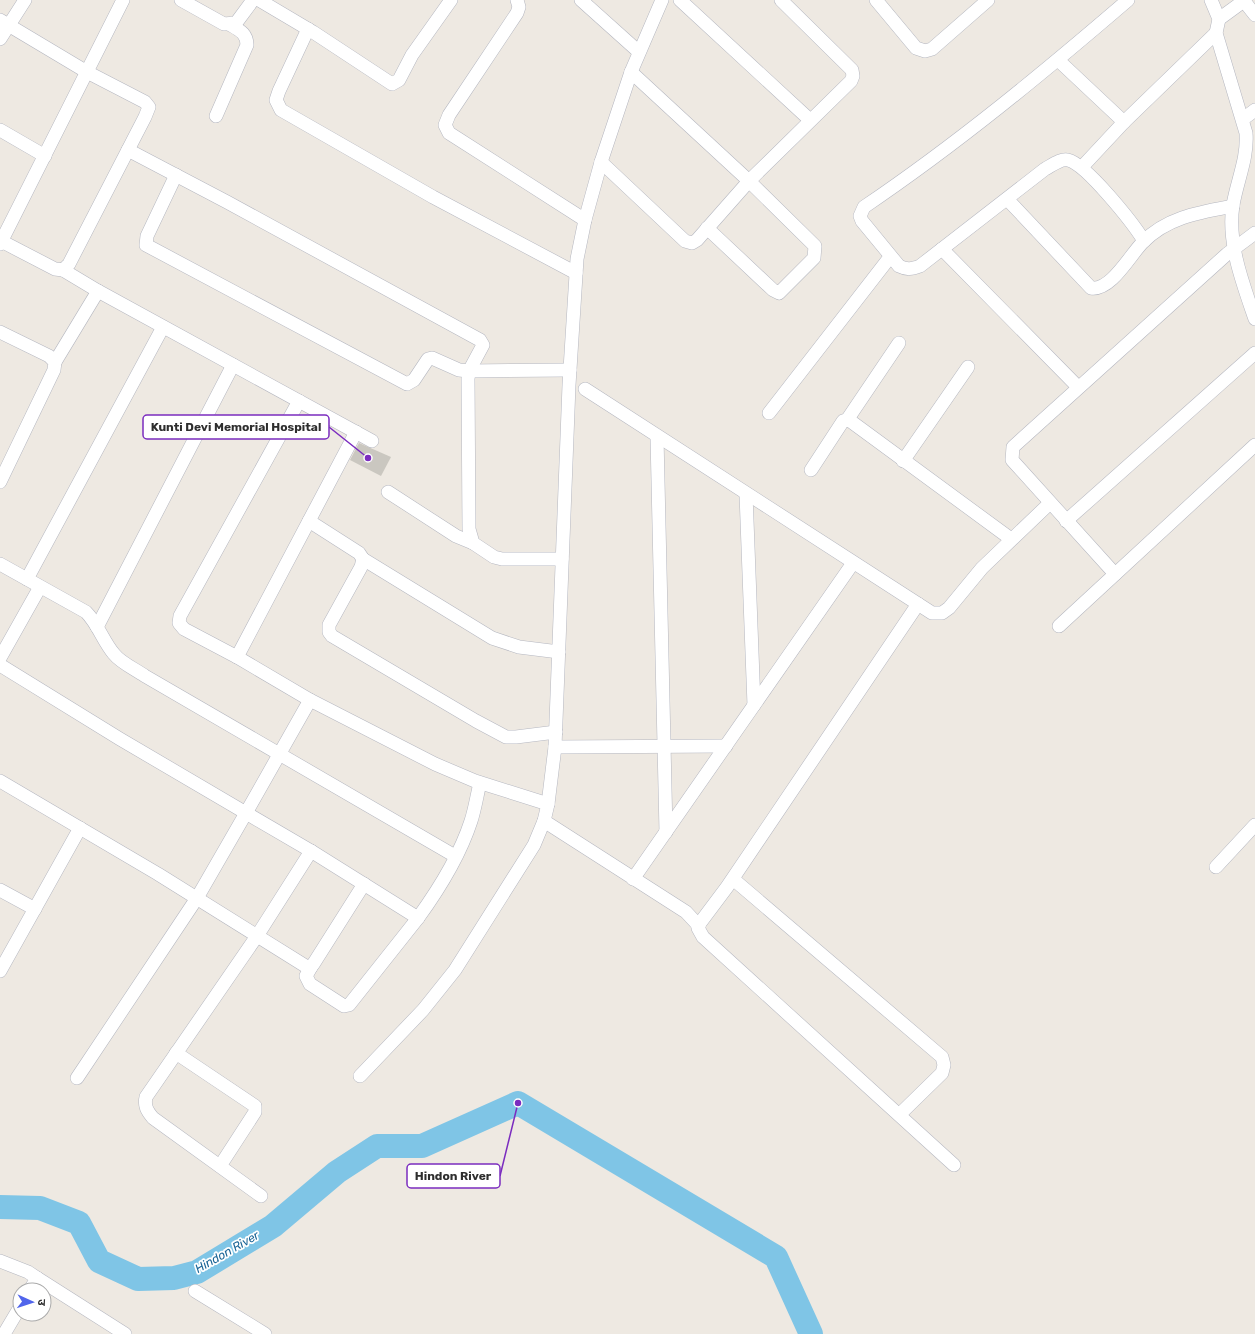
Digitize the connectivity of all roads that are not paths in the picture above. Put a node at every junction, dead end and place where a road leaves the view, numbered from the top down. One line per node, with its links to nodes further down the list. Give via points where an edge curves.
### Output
1 (24, 0): 19 (street)
2 (123, 0): 26 (street)
3 (181, 0): 20 (street, via 224,24)
4 (252, 0): 20 (street, via 236,23)
5 (259, 0): 21 (street)
6 (451, 0): 21 (street, via 412,55 399,80 392,84)
7 (517, 0): 42 (street, via 517,13 449,115 445,125 449,133)
8 (581, 0): 24 (street)
9 (662, 0): 24 (street)
10 (680, 0): 31 (street)
11 (781, 0): 31 (street, via 853,73 851,81)
12 (876, 0): 13 (street, via 916,48 925,51 932,49)
13 (987, 0)
14 (1128, 0): 25 (street)
15 (1211, 0): 18 (street)
16 (1245, 0): 17 (street); 18 (street)
17 (1255, 15)
18 (1219, 19): 22 (street)
19 (4, 22): 23 (street); 26 (street)
20 (229, 24): 29 (street, via 244,34 247,45)
21 (308, 29): 51 (street, via 276,100 281,110 433,198)
22 (1216, 33): 30 (street); 32 (street)
23 (0, 40)
24 (639, 52): 27 (street)
25 (1058, 60): 32 (street); 49 (street, via 950,146 864,207 860,216 862,221)
26 (87, 72): 34 (street, via 145,102 149,107); 35 (street)
27 (631, 72): 36 (street); 39 (street)
28 (1255, 110): 30 (street)
29 (216, 116)
30 (1243, 119): 41 (street, via 1248,147)
31 (810, 120): 39 (street)
32 (1124, 122): 37 (street)
33 (0, 130): 35 (street)
34 (128, 150): 38 (street); 50 (street, via 69,264)
35 (44, 156): 46 (street)
36 (602, 162): 42 (street); 43 (street, via 685,241 692,243)
37 (1082, 167): 40 (street, via 1067,160 1060,161 1045,169); 45 (street)
38 (176, 175): 62 (street, via 480,340 483,345); 62 (street, via 147,236 146,245 407,384 414,380 428,359 432,358 459,370)
39 (750, 181): 43 (street); 43 (street, via 815,246 814,258 779,293)
40 (1007, 199): 45 (street, via 1091,288 1097,289 1110,282); 47 (street)
41 (1233, 206): 45 (street, via 1180,218); 48 (street, via 1231,229)
42 (585, 220): 51 (street)
43 (707, 228)
44 (1255, 233): 48 (street)
45 (1144, 240)
46 (1, 242): 50 (street, via 55,269)
47 (942, 248): 49 (street, via 920,266 907,270); 63 (street)
48 (1234, 248): 53 (street); 63 (street)
49 (890, 257): 66 (street)
50 (63, 270): 52 (street)
51 (576, 273): 61 (street)
52 (98, 291): 54 (street); 58 (street)
53 (1255, 319)
54 (164, 327): 59 (street); 87 (street)
55 (0, 332): 58 (street, via 49,356)
56 (899, 343): 67 (street)
57 (1255, 353): 79 (street)
58 (55, 362): 74 (street, via 54,370)
59 (233, 365): 65 (street); 91 (street)
60 (968, 367): 72 (street)
61 (570, 370): 62 (street); 83 (street)
62 (469, 371): 81 (street, via 469,529)
63 (1078, 387): 77 (street, via 1013,447 1012,451 1012,460)
64 (585, 389): 69 (street)
65 (299, 401): 68 (street); 93 (street, via 180,616 179,623 184,629)
66 (769, 413)
67 (847, 420): 72 (street); 73 (street, via 843,421)
68 (356, 432): 70 (street); 78 (street)
69 (657, 437): 76 (street); 101 (street)
70 (372, 441)
71 (1255, 445): 86 (street)
72 (903, 461): 80 (street)
73 (811, 470)
74 (0, 482)
75 (388, 492): 81 (street, via 456,536)
76 (746, 494): 84 (street); 97 (street)
77 (1050, 503): 79 (street); 80 (street)
78 (309, 521): 82 (street, via 360,553); 93 (street)
79 (1066, 521): 86 (street)
80 (1011, 539): 89 (street, via 942,613 932,614)
81 (473, 543): 83 (street, via 494,557 502,559)
82 (363, 559): 92 (street, via 492,638 519,647); 98 (street, via 330,626 329,632 332,636 506,736)
83 (562, 560): 92 (street)
84 (853, 563): 89 (street); 97 (street)
85 (0, 564): 87 (street)
86 (1115, 574): 90 (street)
87 (27, 579): 88 (street)
88 (40, 587): 91 (street, via 86,612); 94 (street)
89 (918, 604): 114 (street)
90 (1059, 626)
91 (97, 627): 102 (street, via 115,656)
92 (559, 652): 98 (street)
93 (237, 657): 96 (street)
94 (0, 658)
95 (0, 665): 106 (street)
96 (310, 700): 102 (street); 104 (street, via 435,764)
97 (754, 705): 99 (street)
98 (556, 732): 100 (street)
99 (726, 746): 101 (street); 110 (street)
100 (555, 747): 101 (street); 105 (street)
101 (664, 747): 110 (street)
102 (280, 754): 106 (street); 112 (street)
103 (0, 781): 109 (street)
104 (480, 783): 105 (street); 112 (street, via 470,822)
105 (548, 804): 107 (street)
106 (246, 813): 111 (street); 118 (street)
107 (544, 821): 115 (street); 126 (street, via 530,852 455,970 423,1010)
108 (1255, 825): 113 (street)
109 (80, 828): 118 (street); 119 (street)
110 (666, 832): 115 (street)
111 (311, 851): 116 (street); 122 (street)
112 (455, 856): 120 (street)
113 (1216, 867)
114 (733, 879): 121 (street); 128 (street, via 942,1057 942,1073)
115 (633, 880): 121 (street, via 686,912)
116 (364, 884): 120 (street); 123 (street)
117 (0, 890): 119 (street)
118 (197, 898): 122 (street); 127 (street)
119 (35, 910): 124 (street)
120 (418, 918): 123 (street, via 349,1005 344,1006 310,984 306,976)
121 (699, 926): 128 (street, via 703,937)
122 (257, 936): 123 (street); 125 (street)
123 (311, 966)
124 (0, 971)
125 (176, 1053): 130 (street, via 146,1097 146,1110 153,1118); 130 (street, via 255,1106 255,1112)
126 (360, 1076)
127 (77, 1078)
128 (900, 1114): 129 (street)
129 (954, 1165)
130 (220, 1166): 131 (street)
131 (261, 1196)
132 (0, 1260): 133 (street)
133 (37, 1278): 134 (street); 138 (street)
134 (35, 1282)
135 (195, 1291): 139 (street)
136 (12, 1320): 137 (street)
137 (4, 1334)
138 (125, 1334)
139 (265, 1334)

